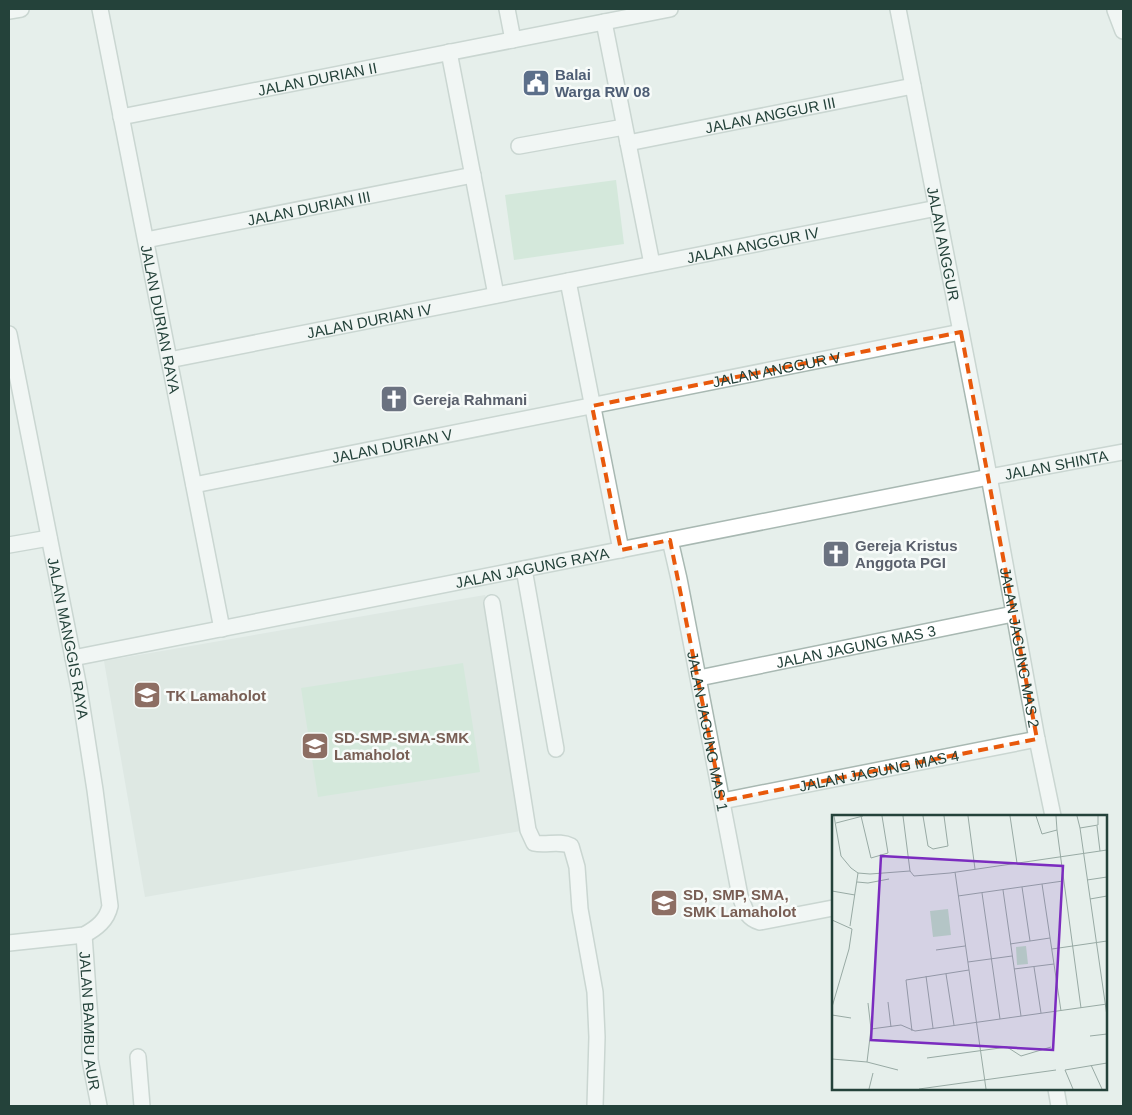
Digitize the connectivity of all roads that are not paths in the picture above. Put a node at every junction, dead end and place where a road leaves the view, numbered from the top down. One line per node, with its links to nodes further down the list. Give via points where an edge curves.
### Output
1 (21, 9): 7 (street)
2 (100, 9): 13 (street, JALAN DURIAN RAYA)
3 (507, 9): 10 (street)
4 (670, 9): 8 (street, JALAN DURIAN II)
5 (898, 9): 12 (street, JALAN ANGGUR)
6 (1115, 10): 9 (street)
7 (9, 11)
8 (604, 22): 10 (street, JALAN DURIAN II); 14 (street)
9 (1123, 31)
10 (513, 40): 11 (street, JALAN DURIAN II)
11 (449, 52): 13 (street, JALAN DURIAN II); 17 (street)
12 (913, 86): 15 (street, JALAN ANGGUR III); 18 (street, JALAN ANGGUR)
13 (121, 118): 19 (street, JALAN DURIAN RAYA)
14 (624, 127): 15 (street); 16 (street)
15 (628, 143): 20 (street)
16 (519, 146)
17 (473, 175): 19 (street, JALAN DURIAN III); 22 (street)
18 (937, 208): 20 (street, JALAN ANGGUR IV); 23 (street, JALAN ANGGUR)
19 (146, 240): 25 (street, JALAN DURIAN RAYA)
20 (652, 264): 21 (street, JALAN ANGGUR IV)
21 (568, 281): 22 (street, JALAN DURIAN IV); 26 (street)
22 (496, 295): 25 (street, JALAN DURIAN IV)
23 (961, 332): 26 (street, JALAN ANGGUR V); 28 (street, JALAN ANGGUR)
24 (9, 334): 30 (street, JALAN MANGGIS RAYA)
25 (169, 360): 29 (street, JALAN DURIAN RAYA)
26 (592, 406): 29 (street, JALAN DURIAN V); 33 (street)
27 (1123, 452): 28 (street, JALAN SHINTA)
28 (989, 477): 31 (street, JALAN JAGUNG RAYA); 36 (street, JALAN JAGUNG MAS 2)
29 (194, 485): 37 (street, JALAN DURIAN RAYA)
30 (49, 538): 32 (street); 38 (street, JALAN MANGGIS RAYA)
31 (670, 540): 33 (street, JALAN JAGUNG RAYA); 39 (street, JALAN JAGUNG MAS 1)
32 (9, 546)
33 (620, 550): 34 (street, JALAN JAGUNG RAYA)
34 (524, 569): 37 (street, JALAN JAGUNG RAYA); 41 (street)
35 (492, 603): 51 (street, via 528,830 534,843 571,846 577,867 580,909 595,992)
36 (1013, 614): 39 (street, JALAN JAGUNG MAS 3); 40 (street, JALAN JAGUNG MAS 2)
37 (222, 629): 38 (street, JALAN JAGUNG RAYA)
38 (73, 658): 45 (street, JALAN MANGGIS RAYA, via 94,781 110,906 95,930)
39 (699, 678): 42 (street, JALAN JAGUNG MAS 1)
40 (1037, 739): 42 (street, JALAN JAGUNG MAS 4); 43 (street, JALAN JAGUNG MAS 2)
41 (556, 749)
42 (722, 800): 44 (street, JALAN JAGUNG MAS 1, via 740,896 752,920 760,922)
43 (1053, 815)
44 (832, 908)
45 (84, 935): 46 (street); 49 (street, JALAN BAMBU AUR, via 90,1060)
46 (9, 943)
47 (138, 1057): 50 (street)
48 (1056, 1090): 52 (street)
49 (99, 1106)
50 (142, 1106)
51 (595, 1106)
52 (1059, 1106)

